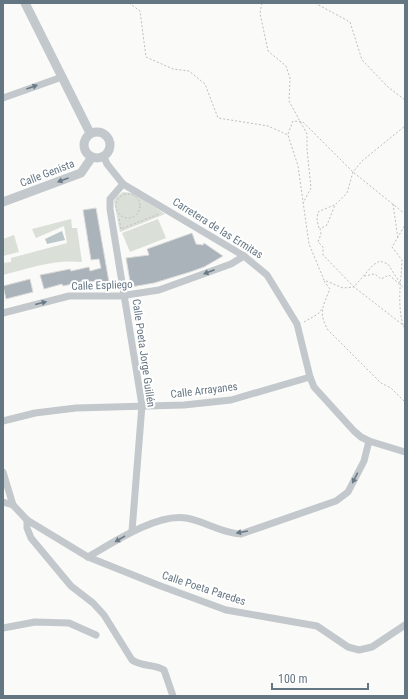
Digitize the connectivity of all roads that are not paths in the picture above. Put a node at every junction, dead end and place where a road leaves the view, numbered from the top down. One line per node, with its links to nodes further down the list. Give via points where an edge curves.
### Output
1 (25, 3): 2 (street)
2 (62, 77): 3 (street, one-way to 2); 4 (street)
3 (3, 98)
4 (90, 133): 5 (street, via 98,132 108,138 109,150); 6 (street, via 84,140 84,148)
5 (104, 156): 6 (street); 7 (street, Carretera de las Ermitas, via 107,164)
6 (92, 157): 8 (street, Calle Genista, one-way to 8, via 81,173)
7 (123, 184): 9 (street, Carretera de las Ermitas); 10 (street, Calle Poeta Jorge Guillén, via 110,199 110,209)
8 (3, 202)
9 (244, 256): 10 (street, Calle Espliego, one-way to 10, via 231,264 159,290); 12 (street, Carretera de las Ermitas, via 267,275 298,325)
10 (124, 296): 11 (street, Calle Espliego, one-way to 10, via 69,296); 13 (street, Calle Poeta Jorge Guillén)
11 (3, 313)
12 (310, 377): 13 (street, Calle Arrayanes, via 232,400 184,406); 15 (street, Carretera de las Ermitas, via 322,397 348,426)
13 (142, 405): 14 (street, Calle Arrayanes, via 76,408 35,413); 21 (street, Calle Poeta Jorge Guillén)
14 (3, 421)
15 (369, 441): 16 (street, Carretera de las Ermitas); 21 (street, one-way to 21, via 364,461 348,492 336,501 242,534 228,533 187,518 175,517)
16 (405, 452)
17 (3, 472): 19 (street)
18 (3, 502): 19 (street, Calle Poeta Paredes)
19 (13, 506): 20 (street, Calle Poeta Paredes)
20 (27, 520): 22 (street, Calle Poeta Paredes); 26 (street, via 31,538 71,586 104,615 132,660 164,670)
21 (132, 531): 22 (street, one-way to 22)
22 (88, 557): 23 (street, Calle Poeta Paredes, via 226,610 317,626 359,650 372,647)
23 (405, 625)
24 (3, 628): 25 (street, via 35,622 69,623)
25 (96, 635)
26 (173, 696)

